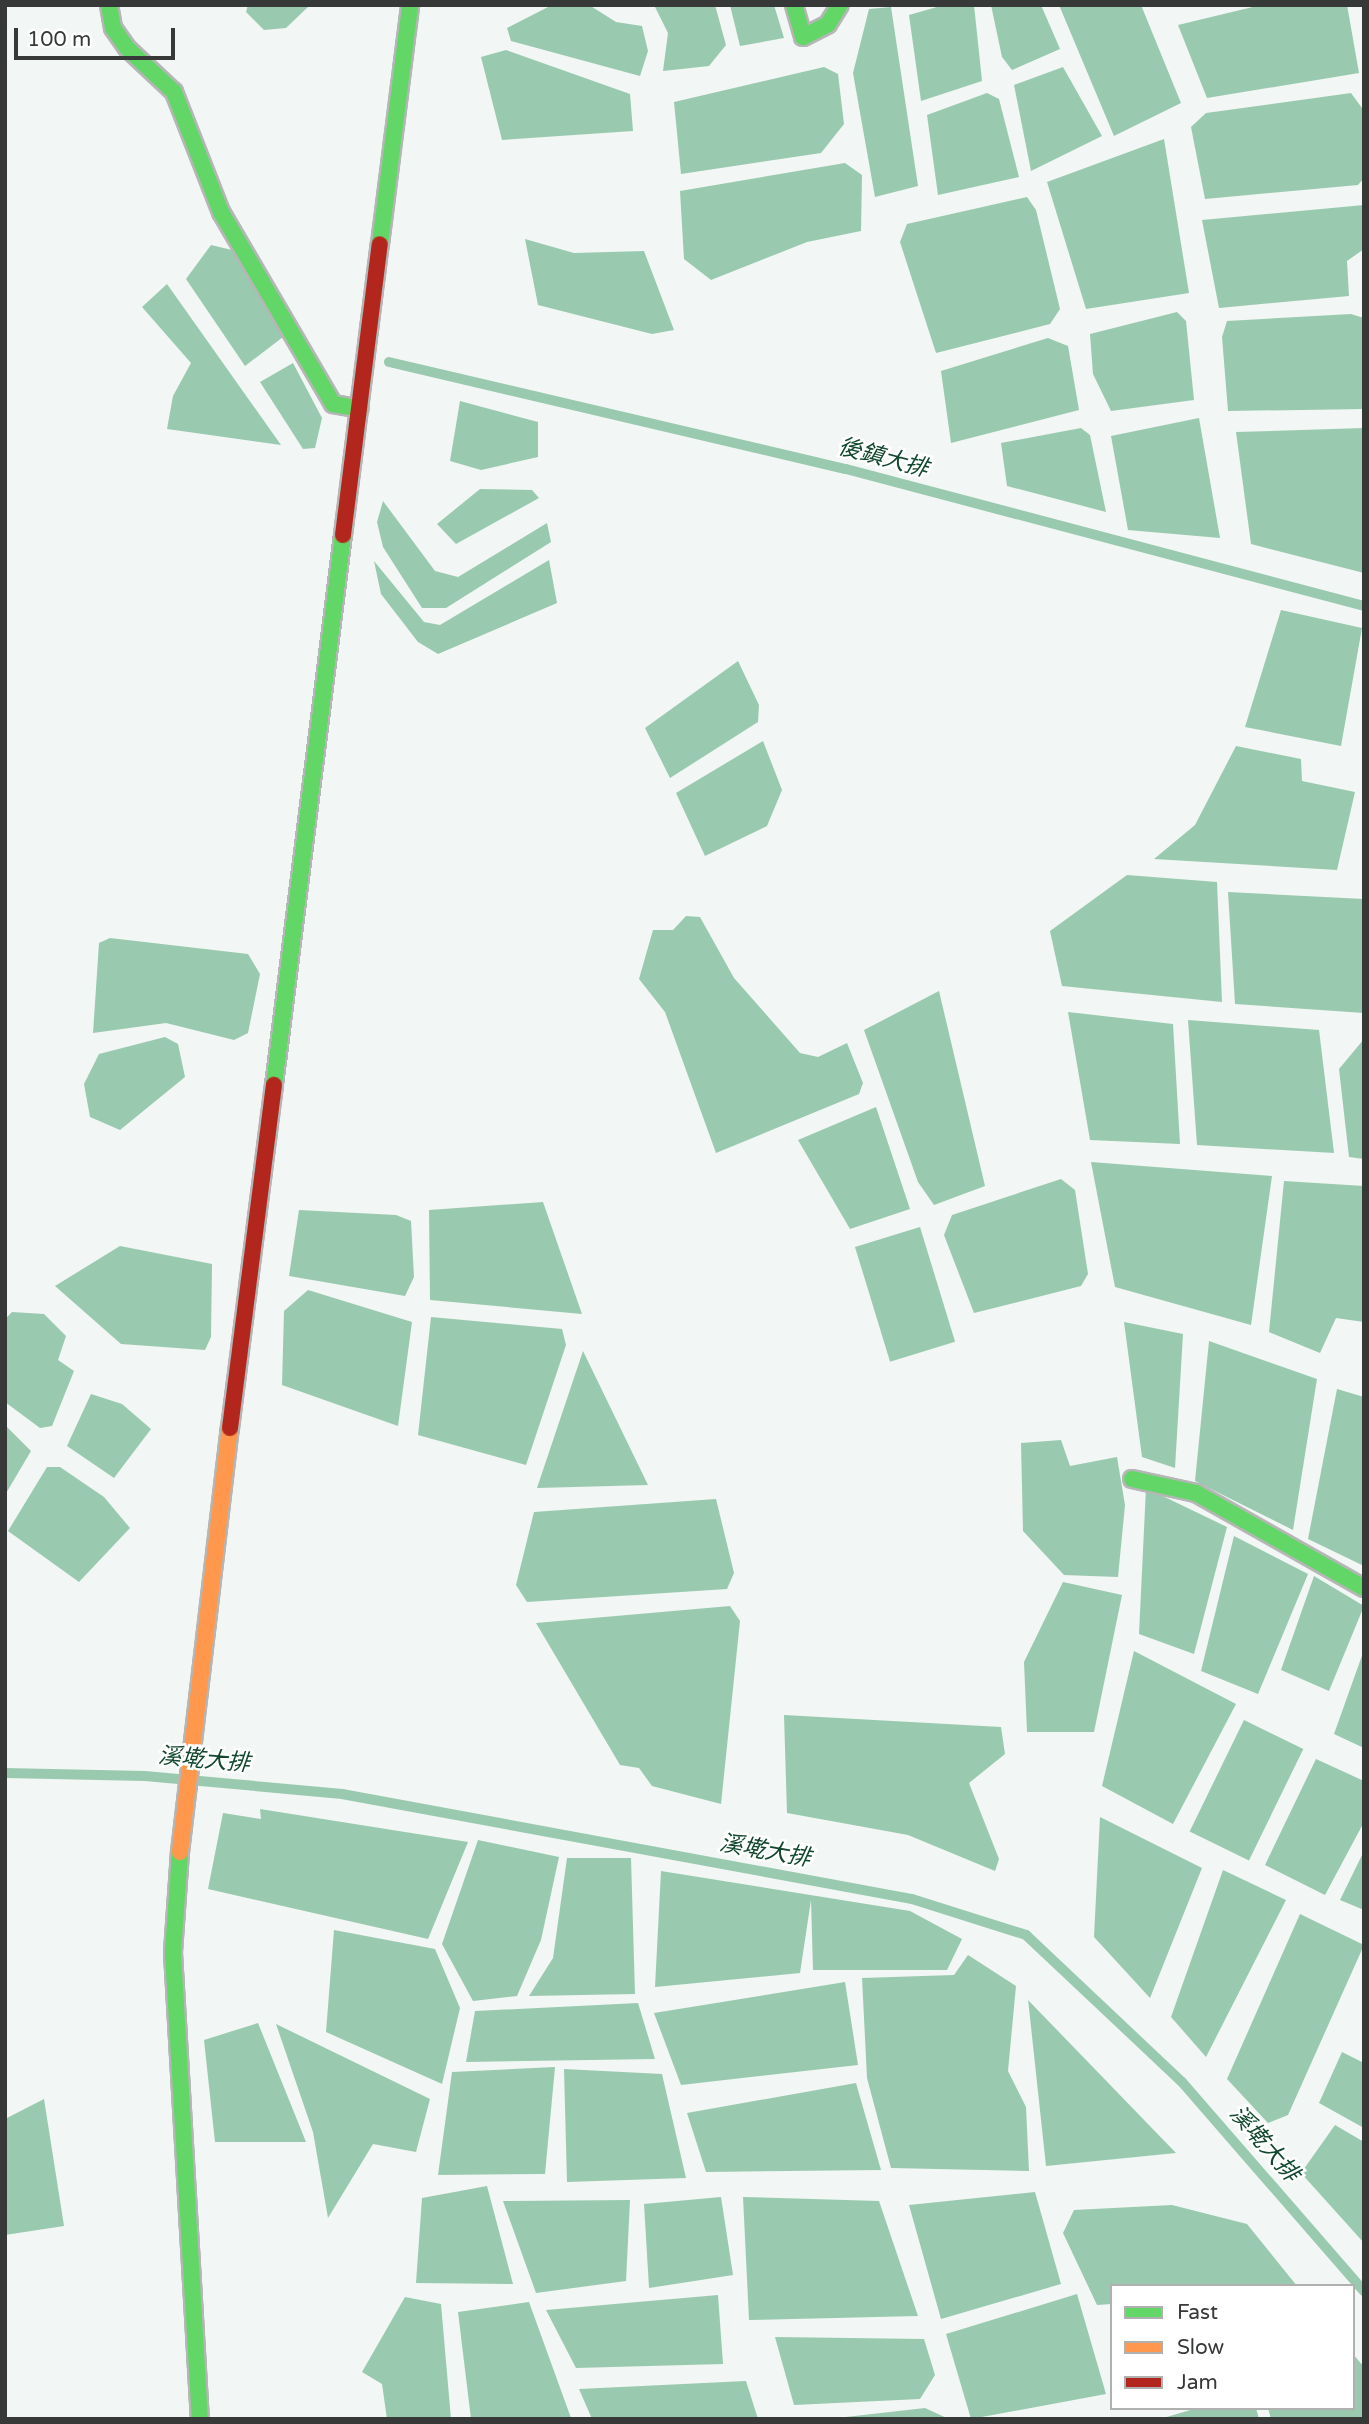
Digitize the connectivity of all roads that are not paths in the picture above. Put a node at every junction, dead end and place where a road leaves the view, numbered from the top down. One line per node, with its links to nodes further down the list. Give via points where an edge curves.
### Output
1 (109, 5): 5 (main road, via 113,28 127,48 174,92 200,145 221,212 332,404)
2 (410, 5): 5 (main road)
3 (794, 5): 4 (main road, via 803,37 828,24)
4 (841, 5)
5 (360, 409): 8 (main road, via 186,1781 173,1953)
6 (1132, 1479): 7 (main road, via 1196,1493)
7 (1364, 1588)
8 (200, 2419)

